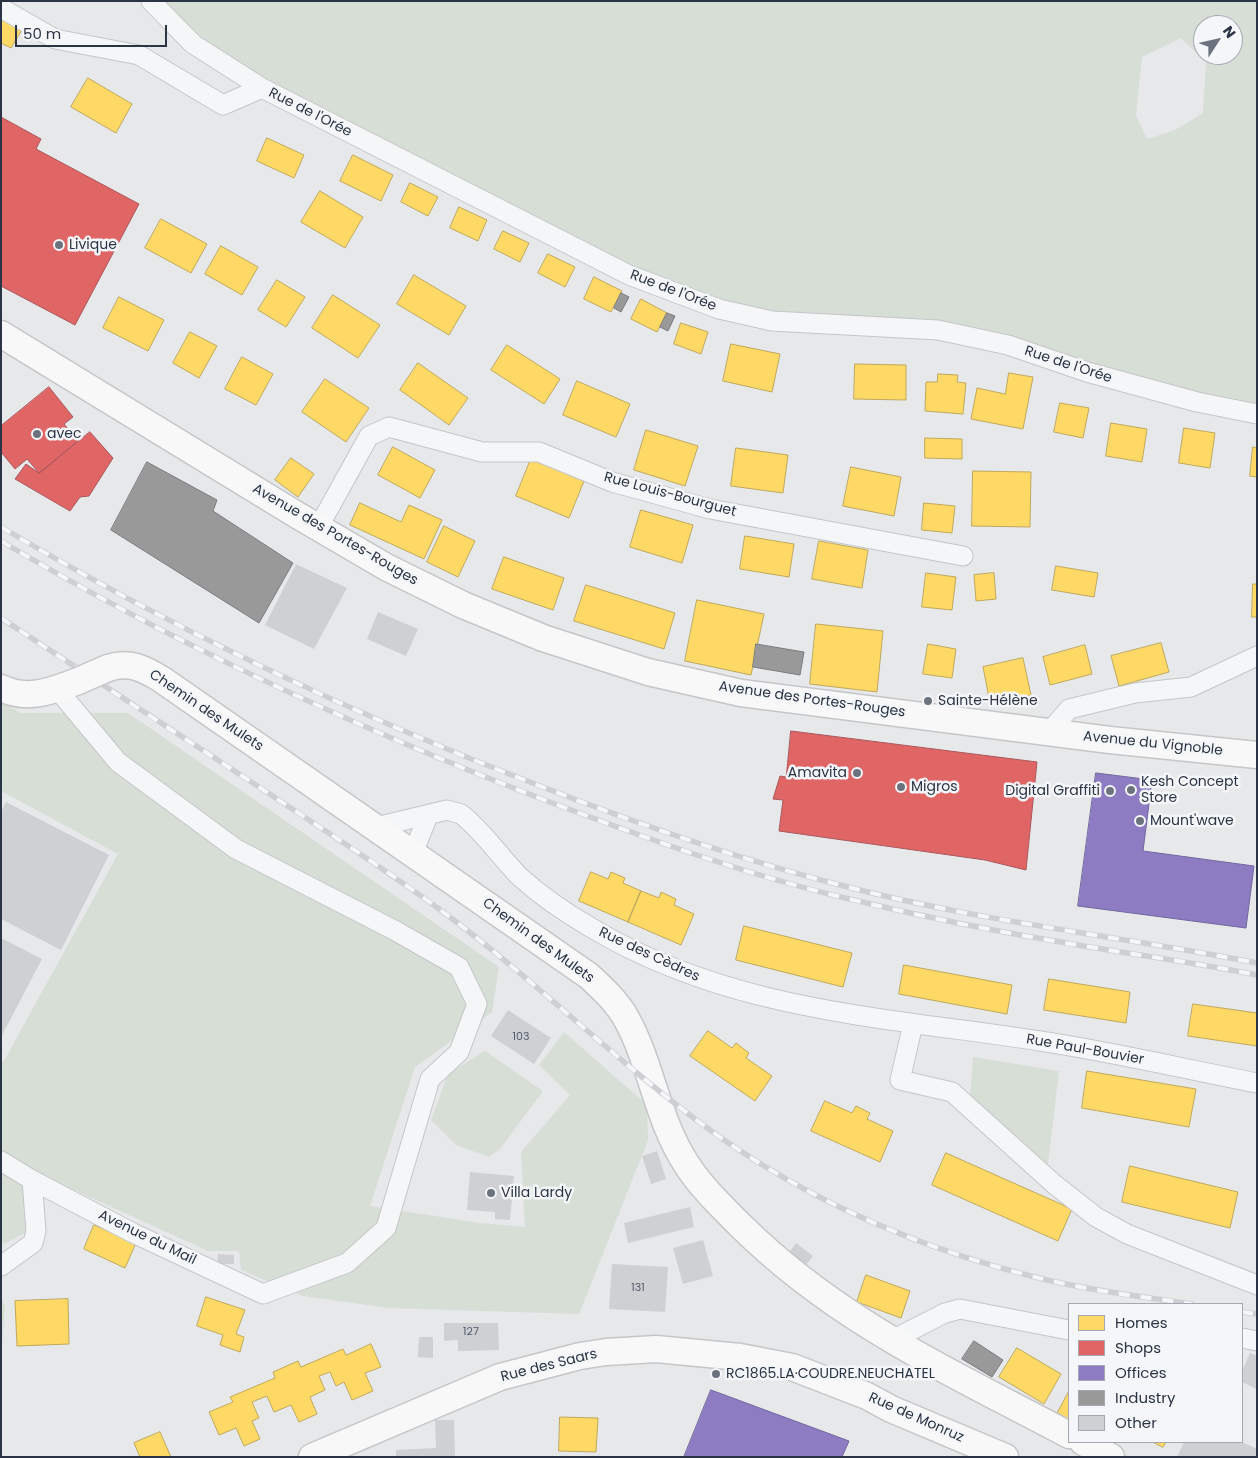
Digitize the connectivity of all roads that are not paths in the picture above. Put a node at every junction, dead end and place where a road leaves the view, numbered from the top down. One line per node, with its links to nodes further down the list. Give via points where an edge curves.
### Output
1 (151, 1): 3 (street, Rue de l'Orée, via 193,44)
2 (1, 8): 3 (street, via 55,39 139,55 223,104)
3 (262, 88): 5 (street, Rue de l'Orée, via 629,275 719,309 772,321 938,330 1008,345 1087,372 1188,400)
4 (1, 334): 6 (street, Avenue des Portes-Rouges)
5 (1257, 414)
6 (318, 528): 7 (street, Rue Louis-Bourguet, via 369,436 389,427 482,452 539,452 612,482 710,509); 11 (street, Avenue des Portes-Rouges, via 386,567 464,605 543,638 648,672 741,693)
7 (962, 556)
8 (1257, 656): 11 (street, via 1190,687 1135,692 1068,708)
9 (67, 685): 10 (street, Chemin des Mulets, via 24,696); 14 (street, Chemin des Mulets, bridge, via 124,664 151,673); 19 (street, Avenue du Mail, via 118,762 236,849 459,967 477,1004 459,1052 430,1079 386,1228 347,1263 263,1294 133,1233)
10 (1, 688)
11 (1050, 731): 12 (street, Avenue du Vignoble)
12 (1257, 755)
13 (428, 816): 14 (street, Rue des Cèdres); 15 (street); 16 (street, Rue des Cèdres, via 447,810 461,814 519,876 541,894 591,928 670,968 718,986 775,1000)
14 (376, 827): 15 (street, Chemin des Mulets)
15 (413, 853): 24 (street, Chemin des Mulets, via 566,958 602,988 631,1027 668,1130 697,1179 750,1236 778,1260)
16 (913, 1024): 17 (street, Rue Paul-Bouvier, via 1041,1041); 21 (street, via 900,1080 952,1092 1061,1190 1096,1217 1128,1234)
17 (1257, 1083)
18 (1, 1161): 19 (street, Avenue du Mail)
19 (32, 1180): 20 (street, via 36,1231 33,1243)
20 (1, 1266)
21 (1257, 1285)
22 (1068, 1330): 24 (street, via 960,1309 945,1313)
23 (1243, 1338): 25 (street)
24 (890, 1341): 27 (street, Chemin des Mulets)
25 (1257, 1341)
26 (740, 1356): 29 (street, Rue des Saars, via 680,1350 632,1350 580,1356 536,1366 475,1386); 30 (street, Rue de Monruz, via 778,1363 816,1376)
27 (1068, 1433)
28 (1085, 1443): 31 (street)
29 (312, 1457)
30 (1005, 1457)
31 (1111, 1457)

